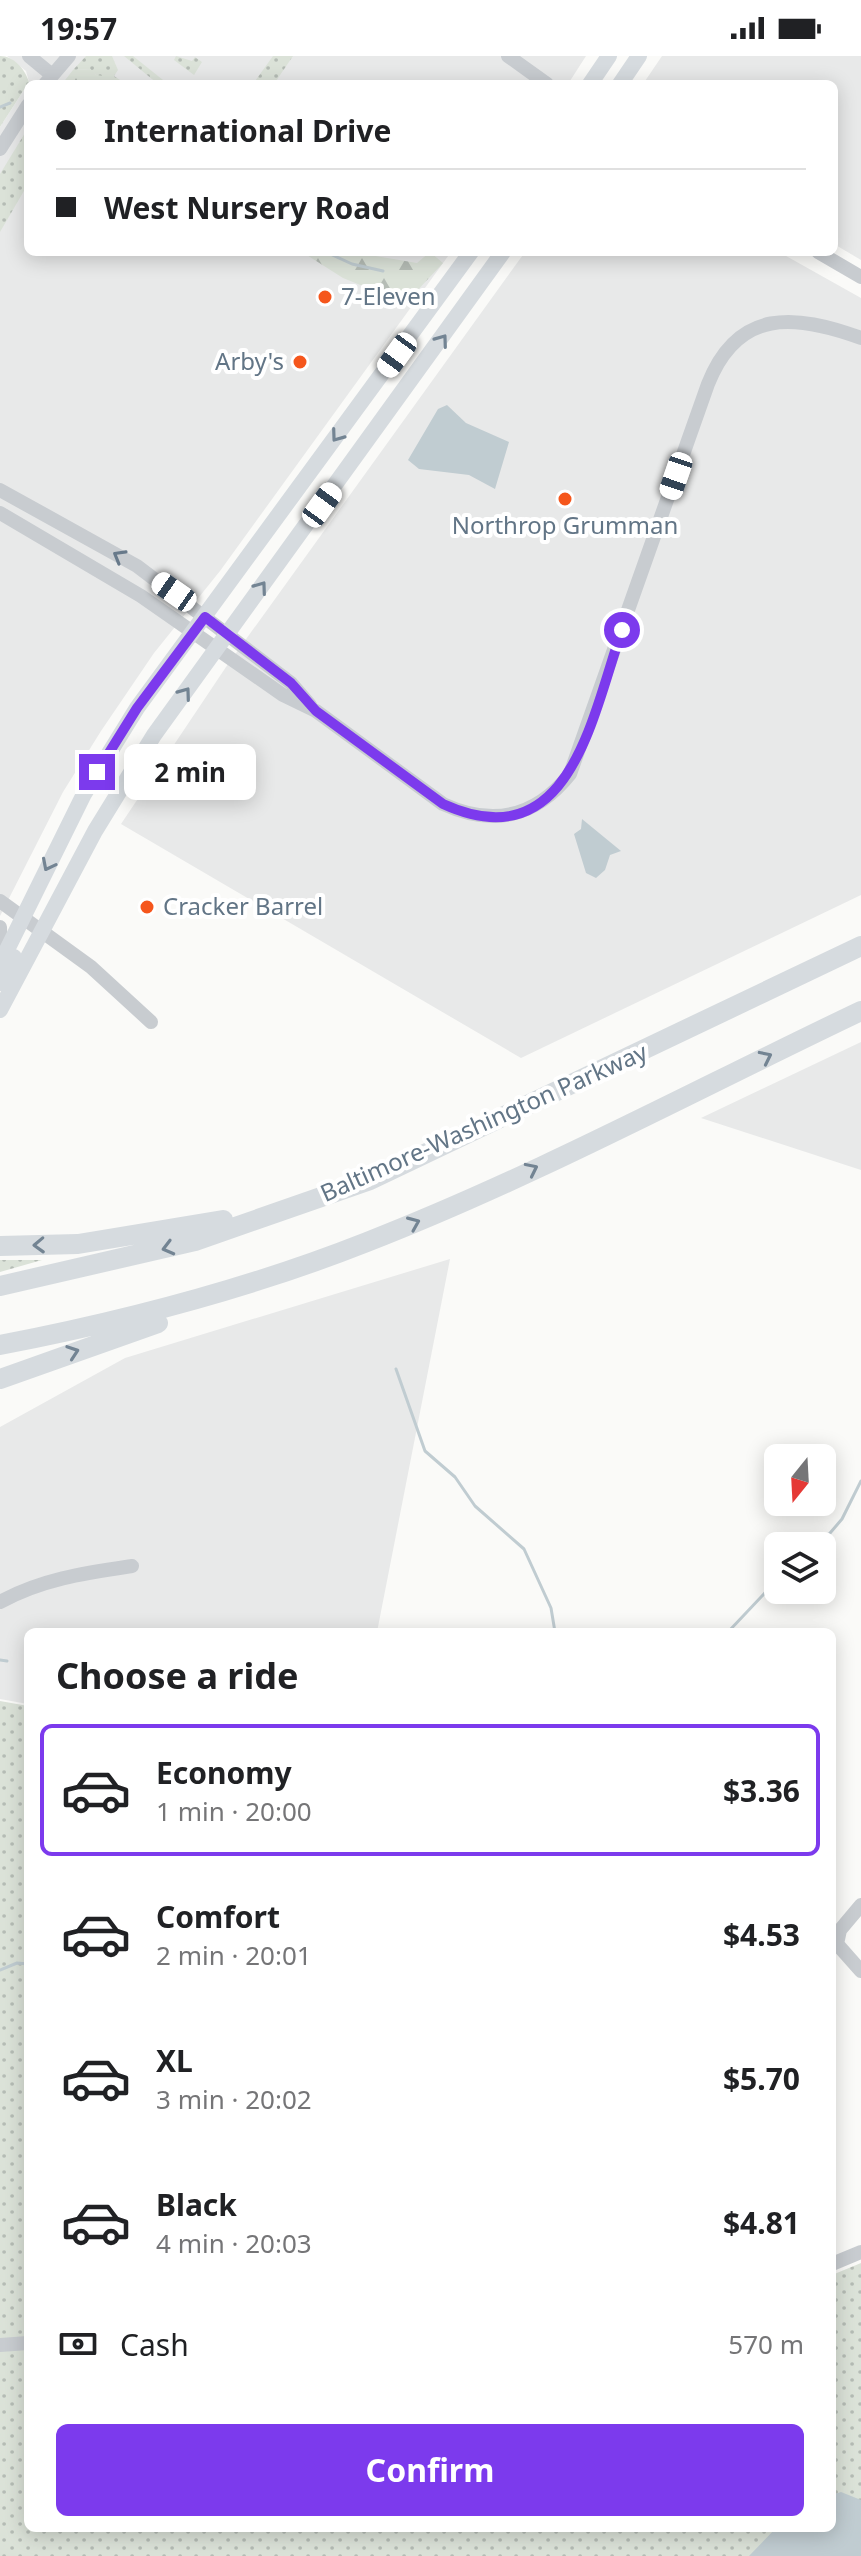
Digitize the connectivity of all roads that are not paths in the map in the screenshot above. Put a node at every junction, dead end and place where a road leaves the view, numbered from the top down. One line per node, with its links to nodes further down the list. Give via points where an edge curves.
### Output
1 (29, 56): 6 (street)
2 (69, 56): 6 (street)
3 (508, 56): 7 (street)
4 (609, 56): 8 (main road)
5 (639, 56): 9 (main road)
6 (49, 80)
7 (541, 80)
8 (593, 80)
9 (623, 80)
10 (24, 111): 11 (street)
11 (0, 149)
12 (468, 256): 19 (main road, one-way to 19)
13 (500, 256): 20 (main road, one-way to 13)
14 (825, 256): 15 (street)
15 (861, 277)
16 (861, 338): 23 (street, via 824,325 777,321 724,350 579,754 570,774 543,802 503,817 465,814 443,804)
17 (0, 490): 19 (street, one-way to 17, via 137,566)
18 (0, 513): 21 (street, via 141,596)
19 (205, 617): 20 (street); 21 (main road)
20 (228, 633): 22 (main road); 23 (street, via 291,683)
21 (192, 635): 22 (street); 25 (main road, one-way to 25, via 110,750)
22 (215, 650): 23 (street); 27 (main road, one-way to 22, via 127,777)
23 (316, 711)
24 (0, 901): 25 (street)
25 (22, 916): 27 (street); 29 (main road); 30 (main road, via 25,936)
26 (0, 927): 29 (street)
27 (42, 931): 31 (main road); 33 (street)
28 (861, 946): 34 (highway, Baltimore-Washington Parkway)
29 (0, 963)
30 (0, 983)
31 (0, 1010)
32 (861, 1011): 35 (highway, one-way to 32, via 478,1195)
33 (151, 1022)
34 (424, 1152): 36 (highway, one-way to 36, via 229,1219 78,1244); 37 (highway, Baltimore-Washington Parkway, one-way to 37, via 370,1180 208,1236)
35 (366, 1243): 38 (highway, via 209,1297); 39 (highway, one-way to 35, via 293,1278)
36 (0, 1246)
37 (0, 1286)
38 (0, 1345)
39 (0, 1379)
40 (132, 1566): 41 (street, via 64,1576)
41 (0, 1602)
42 (861, 1905): 43 (street, via 840,1930 837,1944)
43 (861, 1971)
44 (861, 2252): 45 (street)
45 (836, 2262)
46 (24, 2343): 47 (street)
47 (0, 2345)

